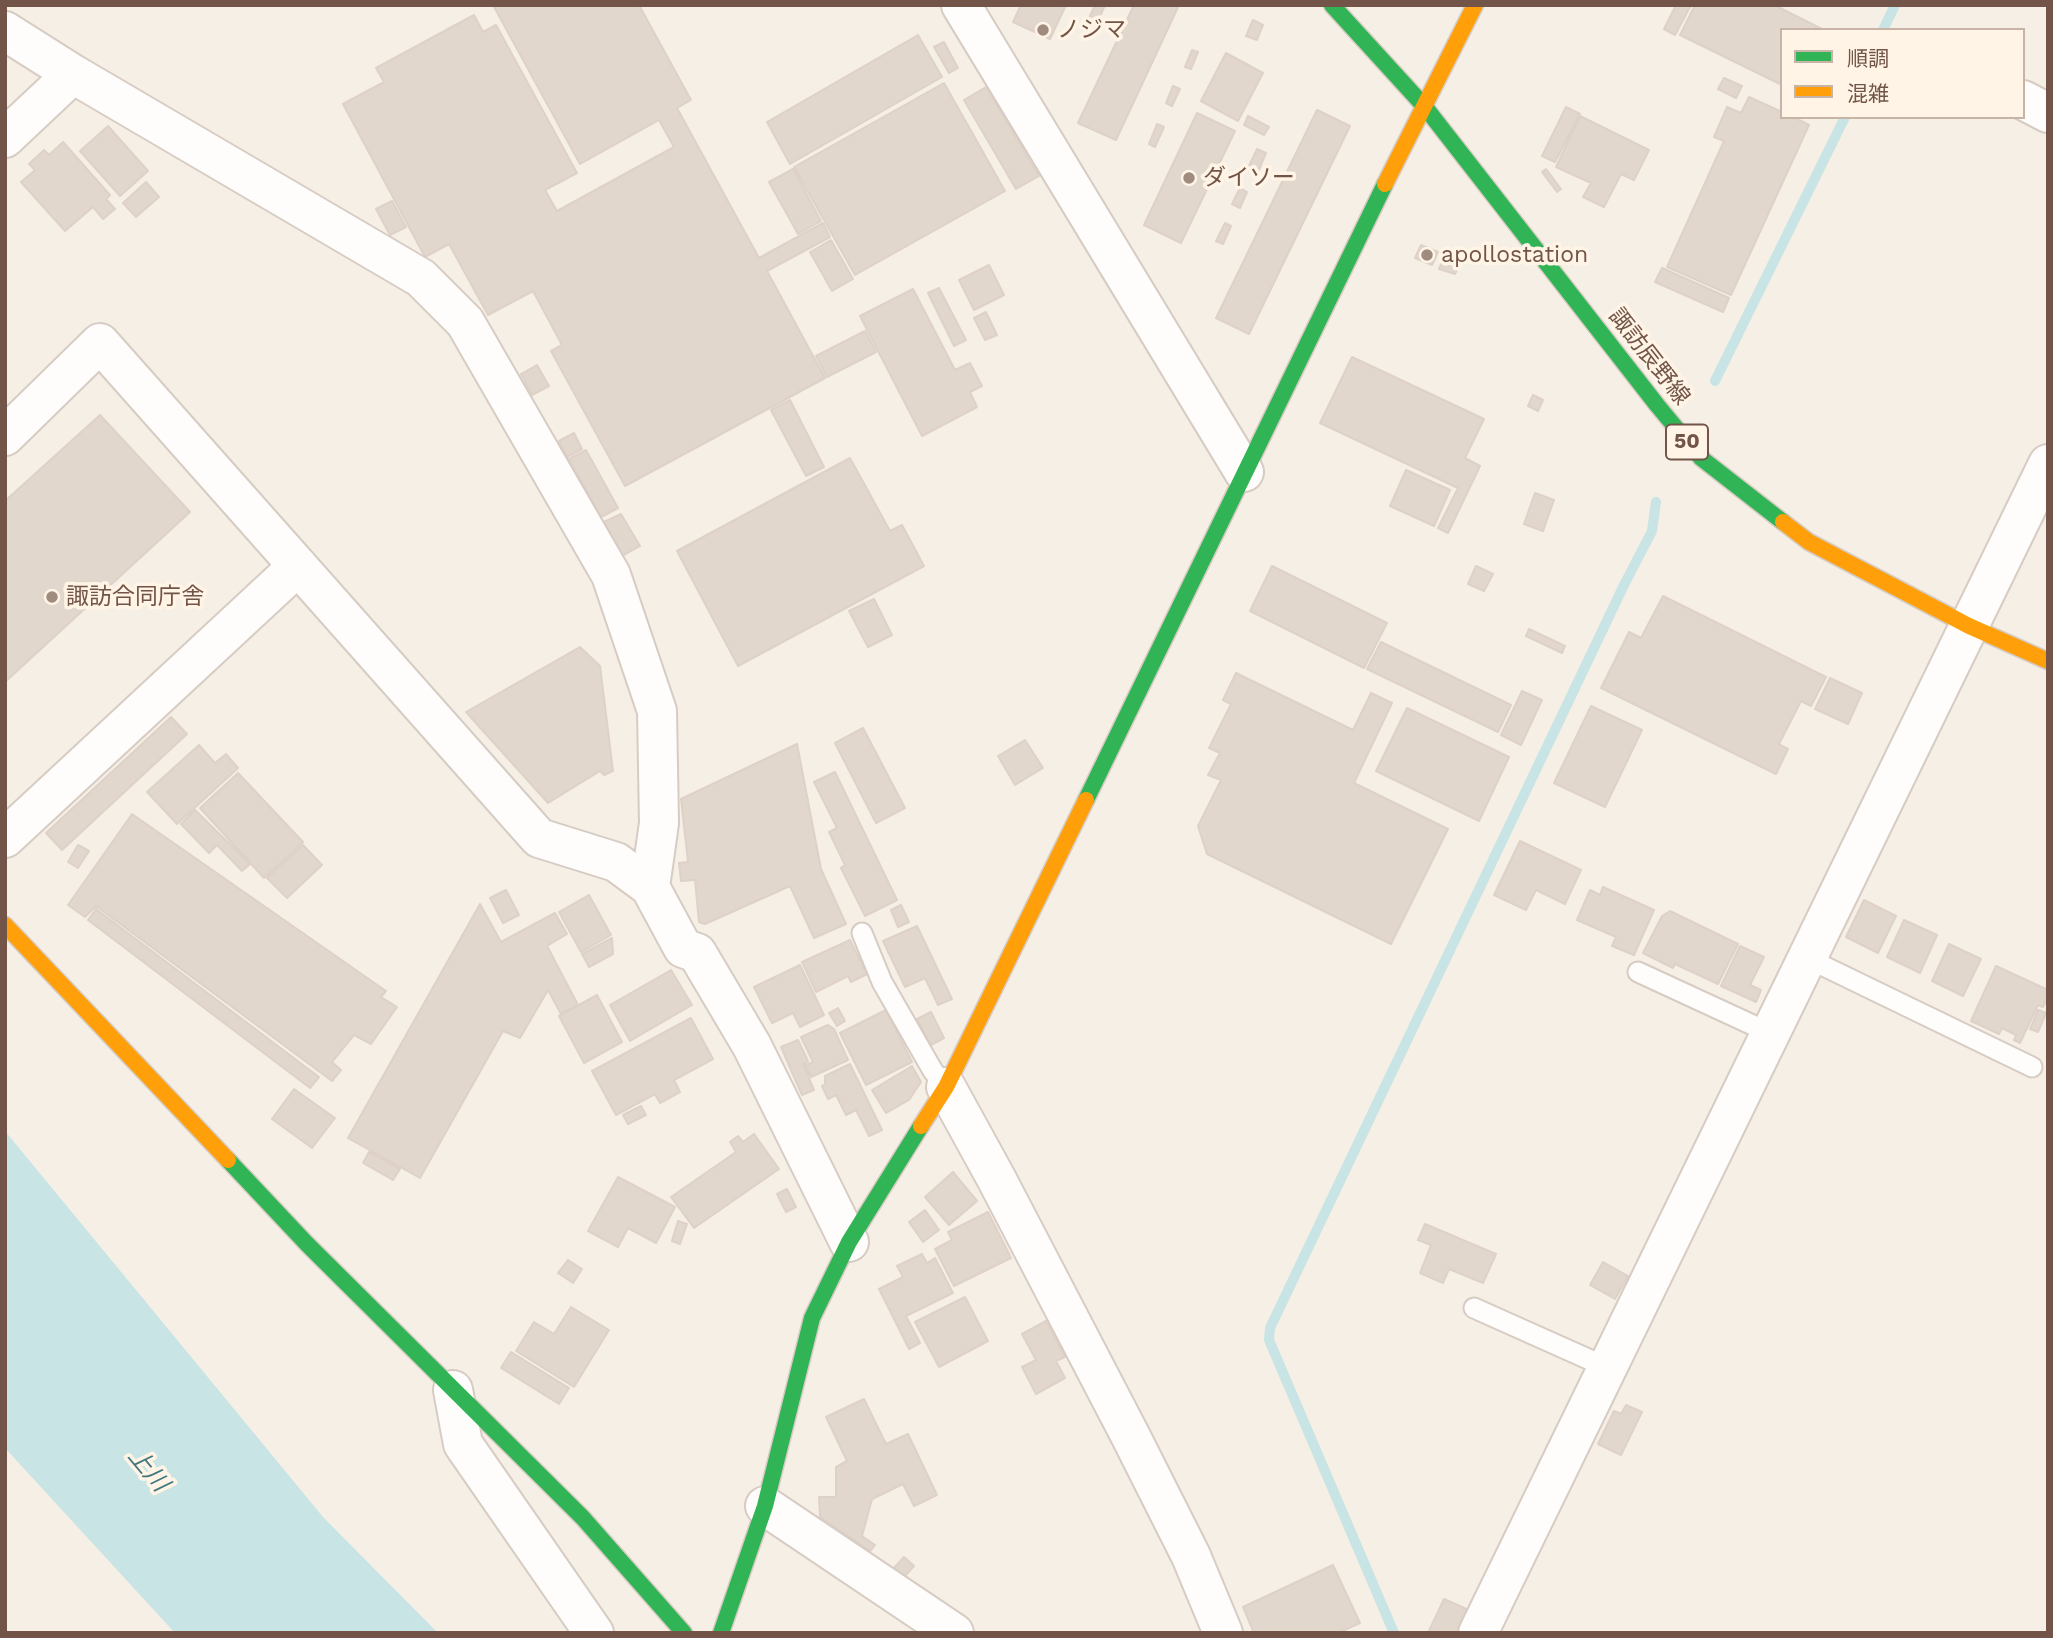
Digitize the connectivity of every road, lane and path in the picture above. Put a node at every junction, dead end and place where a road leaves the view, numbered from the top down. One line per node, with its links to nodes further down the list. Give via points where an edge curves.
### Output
1 (961, 5): 12 (street)
2 (1332, 5): 7 (street, 諏訪辰野線 / 50)
3 (1475, 5): 7 (street)
4 (5, 31): 5 (street)
5 (72, 74): 9 (street); 17 (street, via 421,278 465,322 611,575 657,711 659,823)
6 (2025, 101): 8 (street)
7 (1425, 107): 12 (street); 14 (street, 諏訪辰野線 / 50, via 1700,458 1809,542)
8 (2048, 113)
9 (5, 138)
10 (5, 436): 13 (street, via 100,343)
11 (2048, 464): 14 (street)
12 (1244, 472): 24 (street)
13 (298, 566): 16 (street); 17 (street, via 539,838 616,862)
14 (1969, 626): 15 (street, 諏訪辰野線 / 50); 20 (street)
15 (2048, 661)
16 (5, 838)
17 (650, 887): 25 (street, via 683,948 697,953 752,1046)
18 (5, 925): 28 (street, via 307,1244)
19 (862, 933): 24 (lane, via 882,982)
20 (1807, 958): 22 (street); 23 (lane)
21 (1638, 972): 22 (lane)
22 (1770, 1033): 27 (street)
23 (2032, 1067)
24 (946, 1087): 25 (street); 34 (street, via 1130,1435 1191,1556)
25 (849, 1242): 29 (street, via 812,1318)
26 (1474, 1308): 27 (lane)
27 (1606, 1367): 35 (street)
28 (453, 1390): 30 (street, via 463,1444); 31 (street, via 583,1518)
29 (765, 1506): 32 (street); 33 (street)
30 (594, 1633)
31 (684, 1633)
32 (721, 1633)
33 (954, 1633)
34 (1223, 1633)
35 (1478, 1633)

